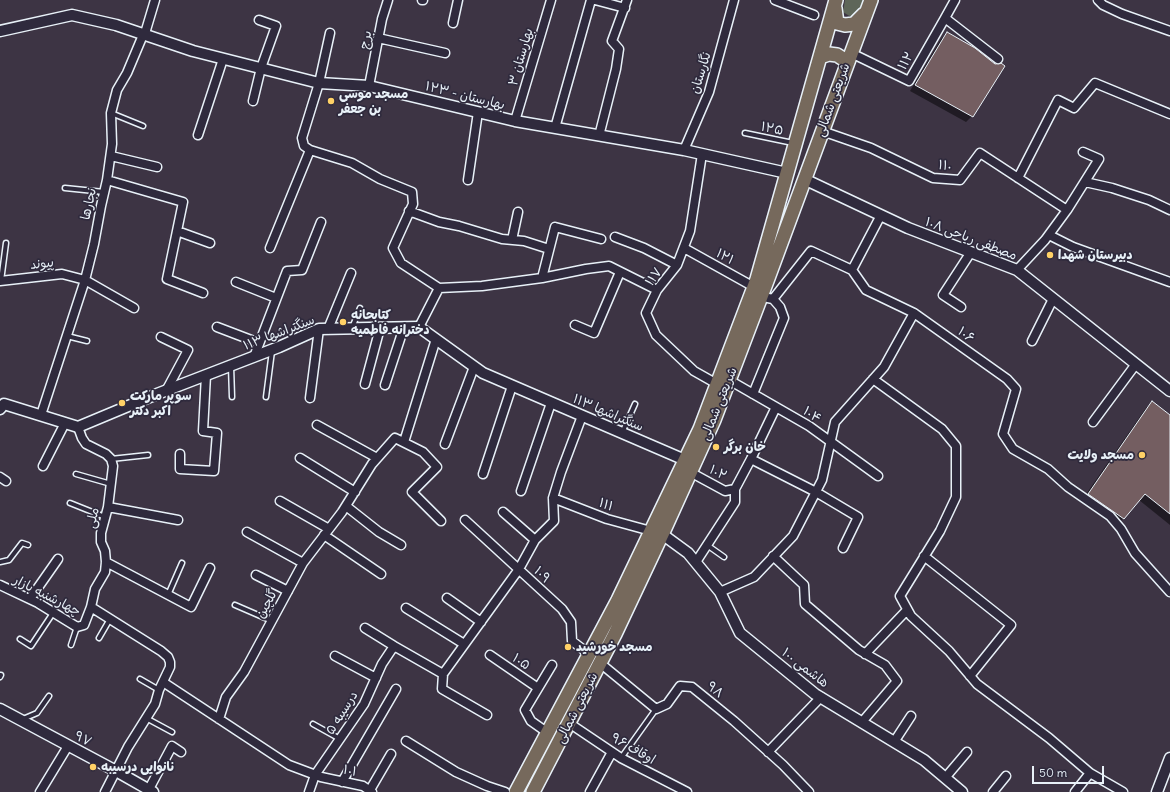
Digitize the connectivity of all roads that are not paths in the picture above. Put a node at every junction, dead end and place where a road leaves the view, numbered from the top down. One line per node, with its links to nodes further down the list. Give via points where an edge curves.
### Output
1 (155, 0): 23 (street, نجارها)
2 (388, 0): 24 (street, برج)
3 (458, 0): 19 (street)
4 (551, 0): 37 (street, بهارستان ۳)
5 (591, 0): 39 (street)
6 (595, 0): 14 (street)
7 (628, 0): 14 (street)
8 (734, 0): 46 (street, نگارستان, via 709,92)
9 (775, 0): 16 (street)
10 (871, 0): 15 (main road, شریعتی شمالی)
11 (955, 0): 17 (street)
12 (1098, 0): 21 (street, via 1122,14)
13 (835, 2): 15 (main road, via 837,23 854,24); 26 (main road, شریعتی شمالی)
14 (625, 8): 43 (street, via 612,42 619,49)
15 (866, 12): 27 (main road, شریعتی شمالی)
16 (814, 15)
17 (945, 18): 27 (street, ۱۱۲, via 909,81); 28 (street)
18 (259, 20): 30 (street, via 276,26)
19 (453, 23)
20 (0, 31): 23 (street, بهارستان - ۱۲۳, via 72,15 116,25)
21 (1170, 31)
22 (330, 33): 31 (street)
23 (143, 35): 29 (street, بهارستان - ۱۲۳); 35 (street, نجارها, via 117,90)
24 (378, 38): 25 (street); 32 (street, برج)
25 (445, 53)
26 (820, 57): 27 (main road, via 829,54); 44 (main road, شریعتی شمالی)
27 (849, 57): 40 (main road, شریعتی شمالی)
28 (998, 58)
29 (223, 59): 30 (street, بهارستان - ۱۲۳); 42 (street)
30 (261, 68): 31 (street, بهارستان - ۱۲۳); 33 (street)
31 (319, 83): 32 (street, بهارستان - ۱۲۳); 45 (street, via 302,138 304,146)
32 (369, 86): 34 (street, بهارستان - ۱۲۳)
33 (253, 102)
34 (478, 112): 37 (street, بهارستان - ۱۲۳); 55 (street)
35 (111, 113): 38 (lane); 49 (street, نجارها)
36 (1170, 114): 52 (street, via 1095,83 1074,108 1058,100)
37 (515, 121): 39 (street, بهارستان - ۱۲۳)
38 (143, 126)
39 (554, 128): 43 (street, بهارستان - ۱۲۳)
40 (822, 131): 52 (street, ۱۱۰, via 871,148 933,178 960,180 980,153); 53 (main road, شریعتی شمالی)
41 (745, 133): 44 (lane, ۱۲۵)
42 (198, 135)
43 (599, 136): 46 (street, بهارستان - ۱۲۳)
44 (795, 144): 51 (main road, شریعتی شمالی)
45 (310, 150): 61 (street, via 352,163 380,179 412,192); 72 (street)
46 (684, 150): 48 (street, بهارستان - ۱۲۳)
47 (1083, 152): 56 (street, via 1099,159)
48 (702, 154): 51 (street, بهارستان - ۱۲۳); 73 (street, ۱۱۷, via 690,231)
49 (111, 156): 50 (street); 54 (street, نجارها)
50 (157, 167)
51 (787, 173): 89 (main road, شریعتی شمالی)
52 (1018, 178): 59 (street, ۱۱۰)
53 (804, 179): 63 (street, مصطفی ریاحی ۱۰۸); 89 (main road, شریعتی شمالی)
54 (107, 180): 58 (street, نجارها); 65 (street, via 183,202)
55 (468, 180)
56 (1085, 182): 59 (street); 60 (street, via 1149,200)
57 (66, 188): 58 (lane)
58 (104, 192): 82 (street, نجارها)
59 (1067, 210): 66 (street)
60 (1170, 210)
61 (409, 211): 69 (street, via 439,222); 86 (street, via 393,248 401,263)
62 (518, 212): 69 (street)
63 (881, 215): 75 (street, مصطفی ریاحی ۱۰۸); 77 (street)
64 (321, 222): 90 (street, via 302,270 287,271)
65 (176, 231): 71 (street); 88 (street, via 167,279)
66 (1048, 235): 78 (street); 85 (street, via 1073,247)
67 (615, 237): 76 (street)
68 (601, 239): 74 (street, via 555,227)
69 (512, 240): 74 (street)
70 (6, 243): 83 (lane)
71 (210, 243)
72 (270, 248)
73 (684, 248): 76 (street, ۱۱۷); 89 (street, ۱۲۱)
74 (549, 249): 81 (street)
75 (971, 252): 78 (street, مصطفی ریاحی ۱۰۸); 92 (street, via 943,295)
76 (677, 265): 87 (street, ۱۱۷)
77 (852, 270): 89 (street, via 811,251); 95 (street, ۱۰۶, via 866,290)
78 (1017, 270): 91 (street, مصطفی ریاحی ۱۰۸)
79 (620, 272): 81 (street, via 609,266); 87 (street); 96 (street, via 594,333)
80 (351, 273): 102 (street)
81 (542, 278): 86 (street, via 482,286)
82 (85, 280): 83 (street, پیوند, via 62,274); 93 (street, پیوند); 103 (street, نجارها)
83 (1, 281)
84 (236, 282): 90 (street)
85 (1170, 282)
86 (439, 288): 99 (street)
87 (657, 290): 116 (street, ۱۱۷, via 646,313 656,335 694,371)
88 (204, 293)
89 (763, 294): 116 (main road, شریعتی شمالی); 122 (street, via 780,307 784,318)
90 (276, 298): 108 (street)
91 (1053, 299): 107 (street); 111 (street, مصطفی ریاحی ۱۰۸)
92 (961, 307)
93 (134, 308)
94 (360, 308): 100 (lane)
95 (914, 313): 115 (street, via 884,367); 190 (street, ۱۰۶, via 1016,389 1003,434 1013,449 1048,469 1068,488 1110,516 1135,553)
96 (575, 325)
97 (217, 327): 108 (street)
98 (404, 327): 99 (street, سنگتراشها ۱۱۳); 101 (street, سنگتراشها ۱۱۳); 118 (street)
99 (419, 327): 105 (street, سنگتراشها ۱۱۳)
100 (352, 328): 101 (street, سنگتراشها ۱۱۳); 102 (street, سنگتراشها ۱۱۳)
101 (380, 328): 117 (street)
102 (324, 329): 109 (street, سنگتراشها ۱۱۳); 125 (street)
103 (67, 336): 106 (lane); 130 (street, نجارها)
104 (161, 337): 120 (street, via 188,350)
105 (436, 339): 113 (street, سنگتراشها ۱۱۳); 137 (street)
106 (87, 341)
107 (1032, 341)
108 (259, 343): 110 (street)
109 (272, 350): 110 (street, سنگتراشها ۱۱۳); 123 (lane)
110 (254, 357): 112 (street, سنگتراشها ۱۱۳)
111 (1136, 364): 121 (street, مصطفی ریاحی ۱۰۸); 132 (street)
112 (230, 366): 114 (street, سنگتراشها ۱۱۳); 124 (lane)
113 (474, 367): 119 (street, سنگتراشها ۱۱۳); 139 (street)
114 (206, 375): 120 (street, سنگتراشها ۱۱۳); 140 (street, via 203,431 217,432 214,471 180,469)
115 (873, 379): 138 (street, via 835,422); 175 (street, via 942,429 956,446 956,497 940,531)
116 (723, 382): 122 (street, ۱۰۴); 147 (main road, شریعتی شمالی, via 700,430)
117 (365, 384)
118 (385, 385)
119 (512, 386): 126 (street, سنگتراشها ۱۱۳); 149 (street)
120 (166, 391): 135 (street, سنگتراشها ۱۱۳)
121 (1170, 391)
122 (754, 394): 128 (street, ۱۰۴)
123 (266, 396)
124 (232, 397)
125 (310, 398)
126 (551, 403): 131 (street, سنگتراشها ۱۱۳); 153 (street)
127 (635, 404): 136 (lane)
128 (776, 407): 138 (street, ۱۰۴, via 809,426); 145 (street)
129 (0, 409): 130 (street, via 4,404)
130 (41, 415): 133 (street)
131 (582, 416): 136 (street, سنگتراشها ۱۱۳); 156 (street, via 560,472)
132 (1093, 422)
133 (65, 423): 135 (street); 146 (street)
134 (317, 425): 143 (street)
135 (78, 427): 144 (street, via 86,444)
136 (622, 433): 147 (street, سنگتراشها ۱۱۳)
137 (404, 442): 143 (street, گلچین, via 395,438); 165 (street, via 424,452 437,467 412,492)
138 (830, 442): 150 (street, ۱۰۴); 155 (street, via 822,480)
139 (445, 444)
140 (180, 454)
141 (148, 456): 144 (lane)
142 (300, 458): 154 (street)
143 (378, 458): 154 (street, گلچین)
144 (111, 459): 151 (street, ملی)
145 (751, 459): 152 (street); 155 (street)
146 (42, 466)
147 (688, 466): 152 (street, ۱۰۲, via 725,491); 168 (main road, شریعتی شمالی)
148 (76, 474): 151 (lane)
149 (483, 474)
150 (878, 476)
151 (111, 484): 160 (street, ملی)
152 (735, 489): 172 (street, via 735,502)
153 (521, 491)
154 (355, 492): 159 (street, گلچین)
155 (816, 492): 173 (street, via 858,517); 174 (street, via 793,536)
156 (553, 498): 168 (street, ۱۱۱, via 607,519); 169 (street, via 554,521)
157 (280, 501): 167 (street)
158 (70, 503): 162 (lane)
159 (346, 506): 167 (street, گلچین); 171 (street, via 379,532)
160 (108, 507): 162 (street, ملی); 163 (street)
161 (503, 512): 169 (street)
162 (105, 518): 179 (street, ملی, via 101,542)
163 (178, 520)
164 (465, 520): 184 (street, ۱۰۹)
165 (441, 521)
166 (247, 532): 182 (street)
167 (326, 532): 182 (street, گلچین); 185 (street)
168 (657, 533): 180 (street, هاشمی ۱۰۰, via 688,553); 194 (main road, شریعتی شمالی)
169 (535, 540): 184 (street)
170 (28, 545): 178 (lane, via 22,543 9,560)
171 (401, 545)
172 (707, 545): 176 (lane); 180 (street)
173 (843, 548)
174 (774, 556): 189 (street, via 754,576); 211 (street, via 804,586 805,604)
175 (924, 556): 198 (street, via 900,596); 217 (street, via 1011,625)
176 (724, 557)
177 (58, 559): 193 (street)
178 (0, 562)
179 (106, 562): 191 (street); 196 (street)
180 (696, 562): 189 (street, هاشمی ۱۰۰)
181 (182, 563): 191 (lane)
182 (303, 563): 188 (street, گلچین)
183 (210, 568): 191 (street, via 191,607)
184 (519, 569): 202 (street); 210 (street, ۱۰۹, via 562,610 570,622 572,641)
185 (381, 574)
186 (256, 576): 188 (street)
187 (0, 585): 193 (street, چهارشنبه بازار)
188 (288, 591): 201 (street, گلچین)
189 (720, 592): 225 (street, هاشمی ۱۰۰, via 740,633)
190 (1170, 592)
191 (168, 595)
192 (447, 598): 202 (street)
193 (30, 599): 199 (street, چهارشنبه بازار)
194 (623, 603): 210 (main road, شریعتی شمالی); 214 (main road, شریعتی شمالی)
195 (235, 605): 201 (lane)
196 (91, 607): 200 (street); 203 (street)
197 (406, 608): 207 (street)
198 (907, 610): 211 (street); 217 (street, via 949,651)
199 (53, 613): 203 (street, چهارشنبه بازار); 206 (lane, via 31,646)
200 (110, 619): 205 (lane); 220 (street, via 168,657 170,667)
201 (272, 621): 231 (street, گلچین, via 244,672 226,697)
202 (480, 622): 207 (street)
203 (81, 626): 208 (lane)
204 (365, 628): 209 (street)
205 (99, 638)
206 (20, 639)
207 (464, 644): 216 (street)
208 (71, 646)
209 (394, 646): 216 (street); 218 (street, درسیبه ۵)
210 (589, 654): 237 (main road, شریعتی شمالی)
211 (865, 654): 233 (street, via 885,665 897,681)
212 (335, 656): 218 (street)
213 (490, 656): 221 (street, ۱۰۵)
214 (600, 663): 227 (street); 234 (main road, شریعتی شمالی)
215 (552, 665): 221 (street)
216 (443, 674): 228 (street, via 442,689)
217 (970, 676): 250 (street, via 976,684 1049,738)
218 (376, 678): 238 (street, درسیبه ۵, via 364,704)
219 (140, 679): 223 (lane)
220 (163, 682): 223 (street); 231 (street, ۱۰۱)
221 (538, 688): 237 (street, via 525,710 531,721)
222 (396, 689): 254 (street)
223 (160, 690): 230 (street)
224 (49, 696): 232 (lane, via 37,713)
225 (821, 697): 233 (street, هاشمی ۱۰۰); 244 (street)
226 (0, 709): 232 (street, ۹۷)
227 (656, 709): 244 (street, ۹۸, via 667,704 680,686 692,687); 247 (lane)
228 (487, 716)
229 (911, 716): 240 (street)
230 (146, 718): 236 (lane); 249 (street)
231 (219, 719): 251 (street, ۱۰۱, via 289,765)
232 (20, 720): 241 (street, ۹۷)
233 (862, 722): 240 (street, هاشمی ۱۰۰)
234 (569, 723): 243 (street, اوقاف ۹۶); 263 (main road, شریعتی شمالی)
235 (314, 724): 238 (lane)
236 (172, 732)
237 (548, 732): 262 (main road, شریعتی شمالی)
238 (340, 740): 251 (street, درسیبه ۵)
239 (406, 741): 261 (street, via 456,772)
240 (894, 742): 253 (street, هاشمی ۱۰۰, via 924,760)
241 (68, 746): 249 (street, ۹۷); 258 (street)
242 (181, 752): 255 (street, via 172,746)
243 (612, 752): 247 (street, اوقاف ۹۶); 264 (street)
244 (768, 752): 266 (street, ۹۸)
245 (967, 752): 253 (street)
246 (391, 754): 256 (street)
247 (621, 758): 265 (street, اوقاف ۹۶)
248 (1170, 758): 257 (street)
249 (116, 771): 255 (street, ۹۷); 259 (street)
250 (1090, 773): 269 (street); 270 (street)
251 (318, 776): 254 (street, ۱۰۱); 260 (street, درسیبه ۵)
252 (1006, 776): 268 (street)
253 (946, 778): 267 (street, هاشمی ۱۰۰)
254 (342, 782): 256 (street, ۱۰۱, via 363,786)
255 (151, 791)
256 (371, 791)
257 (1158, 791)
258 (40, 792)
259 (105, 792)
260 (309, 792)
261 (505, 792)
262 (516, 792)
263 (533, 792)
264 (590, 792)
265 (687, 792)
266 (809, 792)
267 (962, 792)
268 (993, 792)
269 (1075, 792)
270 (1123, 792)

